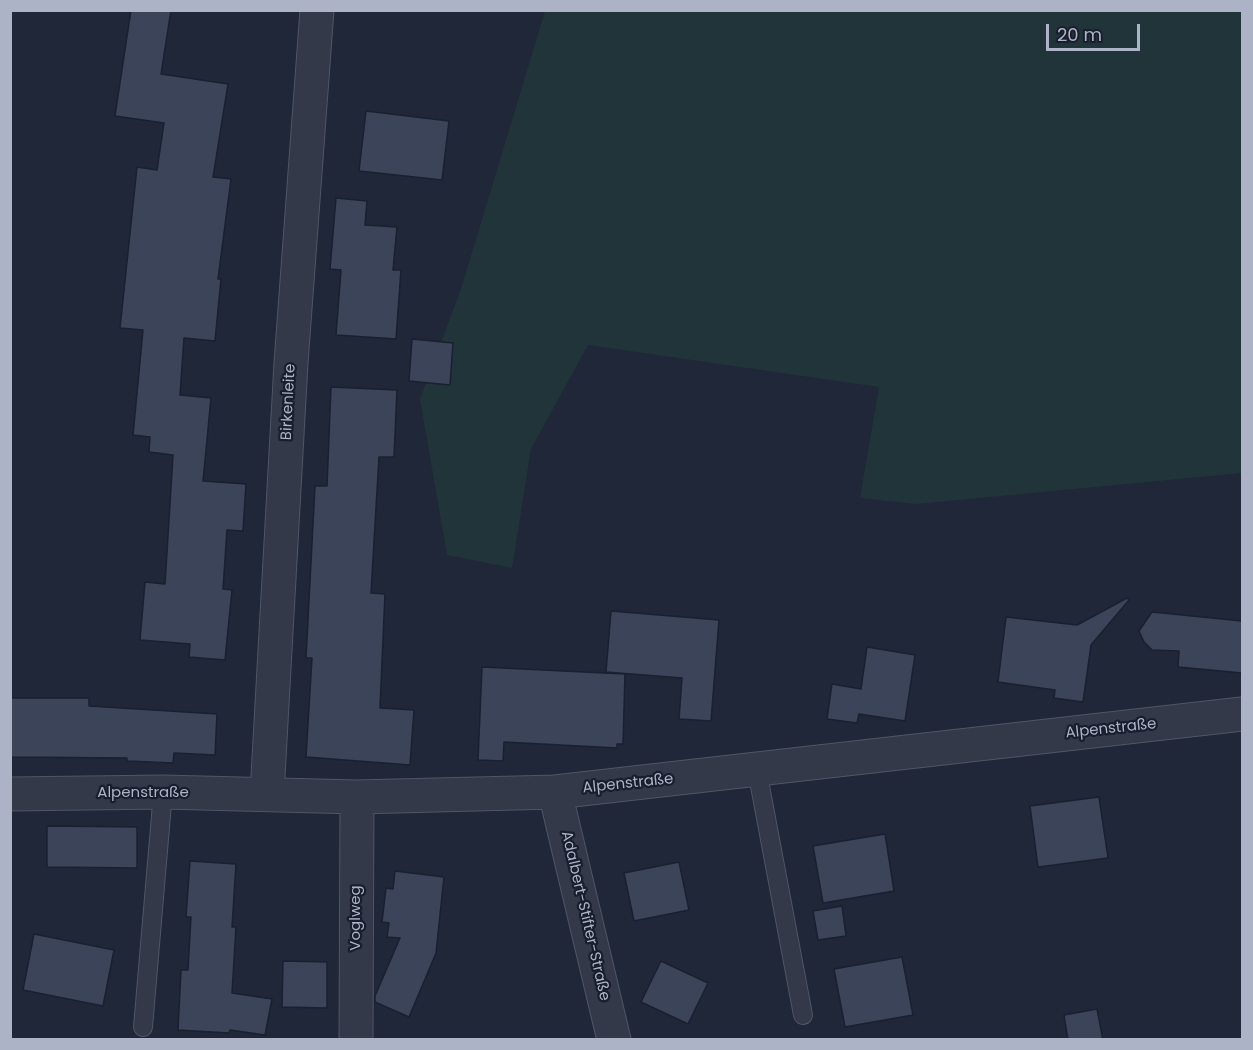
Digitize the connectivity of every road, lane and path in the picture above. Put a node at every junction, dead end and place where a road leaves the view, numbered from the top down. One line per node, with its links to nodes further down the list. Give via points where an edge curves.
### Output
1 (317, 10): 7 (street, Birkenleite, via 291,363)
2 (1242, 714): 3 (street, Alpenstraße)
3 (757, 770): 5 (street, Alpenstraße); 9 (lane)
4 (163, 792): 6 (street, Alpenstraße); 7 (street, Alpenstraße); 10 (lane)
5 (555, 792): 8 (street, Alpenstraße); 12 (street, Adalbert-Stifter-Straße)
6 (10, 794)
7 (267, 794): 8 (street, Alpenstraße)
8 (357, 797): 11 (street, Voglweg)
9 (803, 1015)
10 (144, 1027)
11 (356, 1040)
12 (614, 1040)

